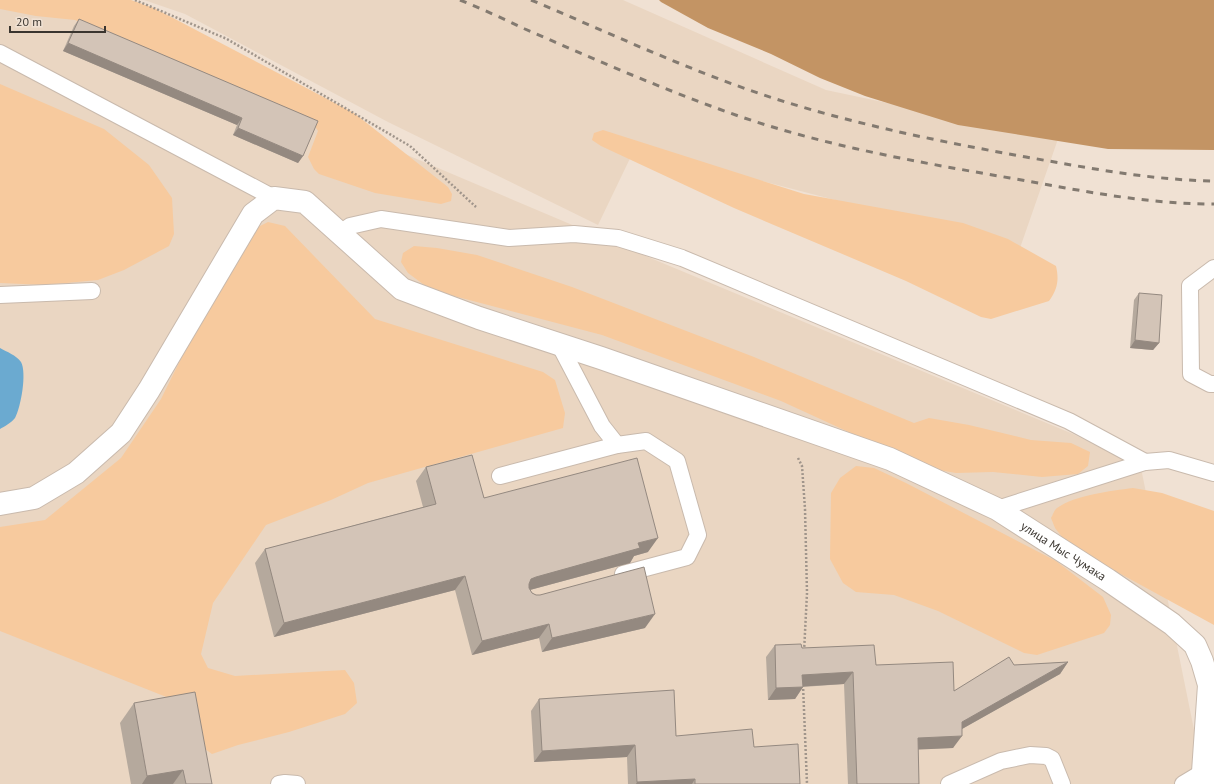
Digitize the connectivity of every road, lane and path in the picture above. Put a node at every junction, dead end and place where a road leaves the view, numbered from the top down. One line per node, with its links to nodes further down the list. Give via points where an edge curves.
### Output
1 (135, 0): 5 (path, via 227,39 410,146)
2 (0, 53): 3 (lane)
3 (274, 198): 4 (street, улица Мыс Чумака, via 305,202); 16 (street, via 253,214 121,433 76,473 34,498)
4 (340, 233): 5 (lane, via 350,226 381,219); 9 (street, улица Мыс Чумака, via 402,289 478,318)
5 (509, 238): 13 (lane, via 574,234 618,238 682,258 1069,421)
6 (1214, 268): 10 (lane, via 1190,286 1191,374)
7 (92, 291): 8 (lane)
8 (0, 295)
9 (558, 344): 11 (street, улица Мыс Чумака); 12 (lane, via 602,426)
10 (1214, 384)
11 (783, 421): 17 (street, улица Мыс Чумака, via 890,459); 19 (path, via 802,466 807,593)
12 (618, 445): 15 (lane); 18 (lane, via 646,441 677,461 698,535 686,557)
13 (1145, 462): 14 (lane, via 1168,460); 17 (lane)
14 (1214, 472)
15 (500, 476)
16 (0, 504)
17 (997, 509): 21 (street, улица Мыс Чумака, via 1108,580 1172,624 1195,644 1209,685)
18 (611, 577)
19 (804, 653)
20 (803, 683): 24 (path)
21 (1206, 778): 27 (lane)
22 (279, 784): 23 (lane)
23 (297, 784)
24 (806, 784)
25 (949, 784): 26 (lane, via 1001,761 1030,755 1052,759)
26 (1062, 784)
27 (1184, 784)

